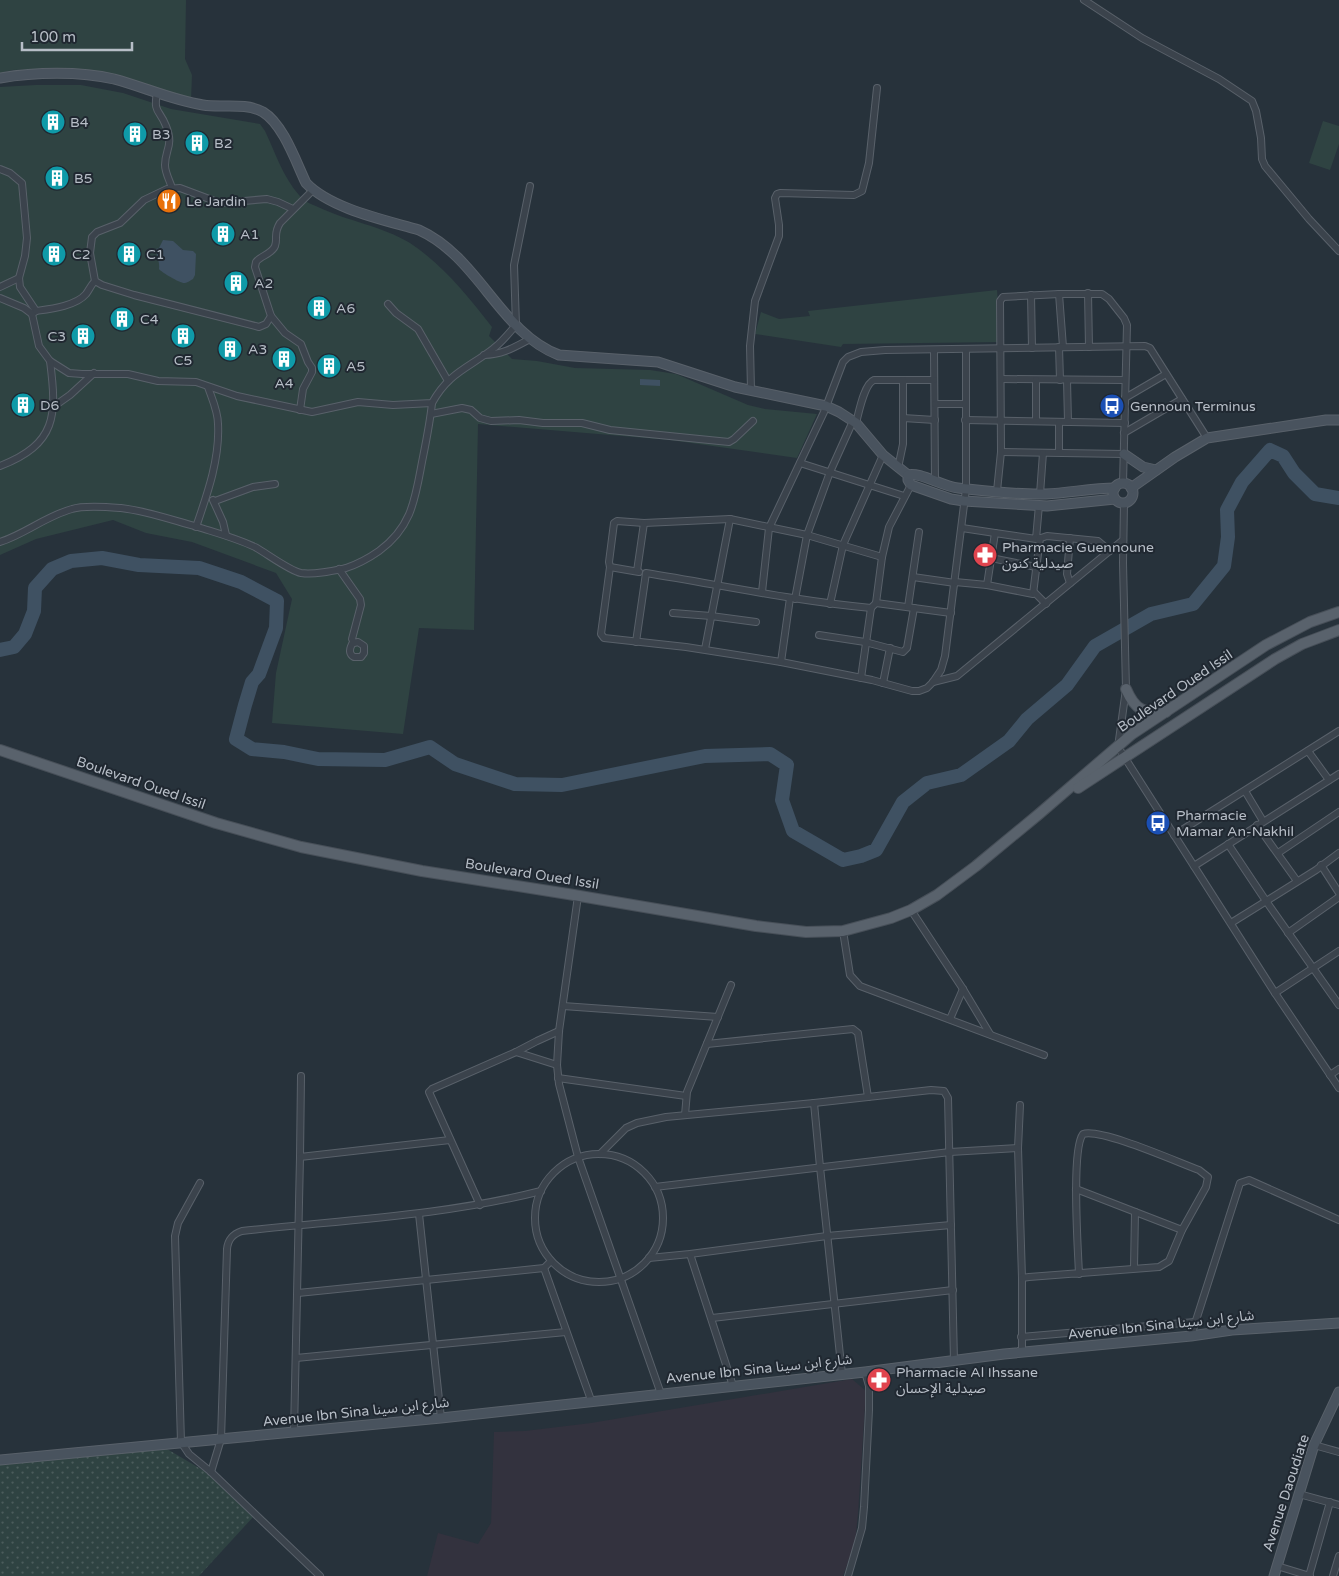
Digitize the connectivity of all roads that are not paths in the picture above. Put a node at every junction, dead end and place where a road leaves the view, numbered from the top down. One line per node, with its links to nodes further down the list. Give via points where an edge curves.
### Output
1 (1084, 0): 2 (street)
2 (1095, 3): 11 (street, via 1142,38 1219,79 1252,101 1265,166)
3 (0, 78): 5 (street, via 86,76 114,79)
4 (877, 88): 43 (street, via 869,164 862,191 854,195 780,193 775,198 779,236 755,301 750,346)
5 (157, 93): 8 (street, via 156,108 167,127 170,142 165,169); 9 (street, via 205,105 254,108 264,113 278,127 306,183)
6 (0, 169): 12 (street, via 22,183 27,238)
7 (530, 186): 22 (street, via 514,265)
8 (172, 188): 10 (street, via 220,203 267,200); 13 (street, via 144,200 120,223 92,237 90,254)
9 (313, 190): 10 (street); 22 (street, via 331,202 432,235 463,262)
10 (293, 209): 21 (street, via 276,229 273,250 256,262)
11 (1339, 251)
12 (19, 278): 14 (street); 20 (street, via 20,287)
13 (95, 281): 20 (street, via 82,298 53,310); 21 (street, via 259,327 266,324)
14 (0, 287)
15 (1088, 293): 16 (street); 24 (street, via 1105,295 1124,318); 26 (street)
16 (1059, 294): 17 (street); 25 (street)
17 (1031, 295): 27 (street, via 1001,299); 28 (street)
18 (0, 298): 20 (street)
19 (388, 304): 41 (street, via 418,329)
20 (34, 312): 32 (street, via 40,346)
21 (271, 316): 51 (street, via 285,333 301,344 312,368 303,389)
22 (516, 325): 23 (street); 31 (street)
23 (530, 339): 31 (street, via 505,352); 43 (street, via 559,355 658,362)
24 (1126, 346): 26 (street); 34 (street, via 1150,348); 40 (street)
25 (1061, 347): 26 (street); 28 (street); 39 (street)
26 (1089, 347)
27 (1001, 348): 28 (street); 30 (street); 35 (street)
28 (1032, 348)
29 (934, 350): 30 (street); 37 (street); 49 (street, via 872,350 848,357 843,362)
30 (966, 350): 48 (street)
31 (484, 355): 41 (street)
32 (50, 361): 33 (street, via 69,373); 50 (street)
33 (94, 373): 42 (street, via 128,374); 50 (street)
34 (1166, 374): 44 (street); 45 (street)
35 (1002, 379): 38 (street); 56 (street)
36 (903, 380): 37 (street); 53 (street); 60 (street, via 871,381)
37 (934, 380): 47 (street)
38 (1036, 380): 39 (street); 59 (street)
39 (1063, 380): 40 (street); 62 (street)
40 (1124, 380): 44 (street)
41 (448, 381): 46 (street)
42 (208, 386): 51 (street); 84 (street, via 218,424)
43 (751, 390): 49 (street)
44 (1125, 398): 63 (street)
45 (1182, 399): 64 (street); 65 (street)
46 (432, 402): 51 (street, via 393,405 358,402 312,412); 52 (street)
47 (935, 404): 48 (street); 54 (street)
48 (965, 404): 55 (street)
49 (826, 406): 60 (street); 71 (street)
50 (53, 407): 72 (street, via 46,434 36,446)
51 (300, 410)
52 (431, 414): 58 (street, via 462,408 491,421 582,423 610,430 729,442); 110 (street, via 417,491 405,524 369,558)
53 (903, 418): 54 (street); 73 (street, via 903,444)
54 (935, 420): 77 (street)
55 (965, 420): 56 (street); 82 (street)
56 (1001, 420): 59 (street); 66 (street)
57 (1339, 420): 65 (street)
58 (753, 421)
59 (1036, 421): 61 (street)
60 (854, 422): 70 (street); 75 (street)
61 (1059, 422): 62 (street); 67 (street)
62 (1068, 422): 63 (street)
63 (1125, 423): 64 (street)
64 (1124, 433): 69 (street)
65 (1207, 438): 74 (street)
66 (1001, 452): 68 (street); 83 (street)
67 (1059, 452): 68 (street); 69 (street)
68 (1043, 453): 85 (street)
69 (1124, 454): 74 (street, via 1143,467); 81 (street)
70 (883, 455): 73 (street); 79 (street)
71 (800, 463): 75 (street); 94 (street)
72 (0, 466)
73 (898, 468): 76 (street)
74 (1156, 470): 81 (street)
75 (830, 472): 79 (street); 99 (street)
76 (908, 475): 77 (street, via 916,474); 80 (street)
77 (935, 482): 82 (street)
78 (274, 484): 87 (street, via 253,487)
79 (870, 484): 86 (street); 104 (street)
80 (911, 485): 86 (street); 88 (street)
81 (1123, 486): 85 (street); 89 (street); 89 (street, via 1132,498)
82 (966, 489): 83 (street); 88 (street)
83 (997, 491): 85 (street)
84 (207, 494): 87 (street); 93 (street)
85 (1040, 494)
86 (904, 496): 106 (street, via 891,520)
87 (214, 501): 98 (street)
88 (964, 501): 90 (street); 95 (street)
89 (1119, 501): 90 (street); 102 (street)
90 (1039, 505): 101 (street)
91 (730, 519): 92 (street); 94 (street); 116 (street)
92 (644, 523): 109 (street, via 614,523); 111 (street)
93 (196, 527): 98 (street); 103 (street, via 120,508 73,508)
94 (769, 528): 99 (street); 118 (street)
95 (962, 528): 97 (street); 114 (street)
96 (919, 532): 113 (street)
97 (996, 533): 101 (street); 107 (street)
98 (226, 535): 110 (street, via 299,573)
99 (807, 535): 104 (street); 120 (street)
100 (1070, 538): 101 (street, via 1047,536); 105 (street, via 1098,541); 115 (street, via 1067,574)
101 (1038, 539): 108 (street)
102 (1123, 540): 105 (street); 141 (street)
103 (0, 542)
104 (843, 545): 106 (street); 121 (street)
105 (1110, 551): 115 (street)
106 (882, 557): 123 (street)
107 (991, 558): 108 (street); 117 (street)
108 (1036, 566): 119 (street)
109 (610, 567): 111 (street); 132 (street, via 601,634 604,638)
110 (339, 569): 134 (street, via 360,599 352,639)
111 (637, 571): 112 (street)
112 (646, 573): 116 (street); 132 (street)
113 (913, 577): 114 (street); 124 (street)
114 (955, 582): 117 (street); 127 (street)
115 (1070, 583): 122 (street)
116 (717, 584): 118 (street); 128 (street)
117 (987, 585): 119 (street)
118 (762, 592): 120 (street)
119 (1034, 592): 122 (street)
120 (792, 599): 121 (street); 137 (street)
121 (830, 604): 123 (street)
122 (1046, 604): 139 (street, via 957,676)
123 (873, 605): 124 (street); 133 (street)
124 (911, 608): 127 (street); 135 (street, via 906,650)
125 (1339, 612): 142 (main road, Boulevard Oued Issil, via 1310,622 1266,645)
126 (673, 613): 128 (street)
127 (951, 613): 139 (street, via 943,664)
128 (711, 616): 129 (street); 136 (street)
129 (756, 622)
130 (1339, 630): 147 (main road, Boulevard Oued Issil, via 1302,644 1275,659)
131 (819, 635): 133 (street)
132 (636, 642): 136 (street)
133 (865, 642): 135 (street); 138 (street)
134 (354, 643)
135 (890, 648): 140 (street)
136 (704, 649): 137 (street)
137 (781, 662): 138 (street)
138 (861, 678): 140 (street)
139 (934, 682): 140 (street, via 919,691)
140 (883, 683)
141 (1126, 689): 142 (main road, via 1131,700 1141,709); 144 (street)
142 (1167, 712): 144 (main road, Boulevard Oued Issil)
143 (1339, 731): 146 (street)
144 (1118, 747): 147 (street); 152 (main road, Boulevard Oued Issil)
145 (0, 750): 163 (main road, Boulevard Oued Issil, via 216,823 301,848)
146 (1308, 751): 149 (street); 150 (street)
147 (1124, 758): 152 (main road, Boulevard Oued Issil); 155 (street)
148 (1338, 776): 149 (street)
149 (1329, 780): 153 (street)
150 (1245, 791): 153 (street); 155 (street)
151 (1339, 812): 157 (street)
152 (1040, 814): 166 (main road, Boulevard Oued Issil, via 976,866)
153 (1264, 821): 154 (street)
154 (1257, 825): 156 (street); 157 (street)
155 (1174, 835): 160 (street)
156 (1228, 844): 160 (street); 165 (street)
157 (1278, 853): 161 (street)
158 (1339, 853): 159 (street)
159 (1321, 865): 161 (street); 162 (street)
160 (1194, 866): 167 (street)
161 (1297, 881): 165 (street)
162 (1339, 892)
163 (578, 896): 168 (main road, Boulevard Oued Issil, via 756,926 806,932); 176 (street)
164 (1339, 897): 169 (street)
165 (1266, 900): 167 (street); 169 (street)
166 (911, 910): 168 (main road, Boulevard Oued Issil); 173 (street)
167 (1230, 923): 174 (street)
168 (843, 932): 178 (street, via 850,975 856,983)
169 (1288, 933): 171 (street)
170 (1339, 950): 171 (street)
171 (1312, 969): 174 (street); 175 (street)
172 (732, 985): 177 (street)
173 (963, 989): 178 (street); 180 (street)
174 (1275, 992): 186 (street)
175 (1339, 1005)
176 (563, 1006): 177 (street); 179 (street)
177 (718, 1017): 181 (street)
178 (950, 1019): 180 (street)
179 (558, 1031): 182 (street); 184 (street)
180 (990, 1034): 183 (street)
181 (707, 1044): 190 (street); 191 (street, via 853,1029 858,1033)
182 (516, 1052): 184 (street); 195 (street, via 430,1090)
183 (1044, 1054)
184 (557, 1065): 188 (street)
185 (1339, 1069): 186 (street)
186 (1330, 1075): 189 (street)
187 (301, 1076): 199 (street)
188 (558, 1078): 190 (street); 200 (street)
189 (1339, 1088)
190 (686, 1096): 194 (street)
191 (868, 1097): 192 (street); 197 (street, via 930,1090 944,1092 948,1098)
192 (814, 1103): 194 (street); 201 (street)
193 (1020, 1105): 196 (street)
194 (685, 1115): 198 (street, via 636,1123 626,1128)
195 (450, 1140): 199 (street); 206 (street)
196 (1018, 1148): 197 (street); 220 (street)
197 (950, 1152): 201 (street); 211 (street)
198 (600, 1154): 200 (street); 203 (street, via 622,1158 641,1170)
199 (300, 1157): 210 (street)
200 (578, 1157): 205 (street, via 555,1171); 221 (street)
201 (820, 1167): 203 (street); 213 (street)
202 (200, 1183): 245 (street, via 178,1223 175,1236)
203 (655, 1187): 215 (street, via 662,1204 663,1223 659,1242)
204 (1076, 1189): 207 (street); 212 (street, via 1078,1144 1083,1134 1090,1132 1199,1170 1209,1179); 219 (street)
205 (541, 1191): 206 (street); 216 (street, via 535,1228)
206 (480, 1205): 208 (street)
207 (1134, 1212): 212 (street); 218 (street)
208 (419, 1214): 210 (street); 222 (street)
209 (1339, 1220): 227 (street, via 1249,1180 1240,1183)
210 (299, 1225): 224 (street); 244 (street, via 242,1231 227,1244)
211 (950, 1225): 213 (street); 223 (street)
212 (1182, 1230): 218 (street, via 1168,1261 1159,1266)
213 (827, 1236): 214 (street); 225 (street)
214 (690, 1254): 215 (street); 226 (street)
215 (649, 1258): 221 (street)
216 (551, 1261): 217 (street); 221 (street, via 583,1281 602,1283)
217 (544, 1268): 222 (street); 229 (street)
218 (1134, 1268): 219 (street)
219 (1078, 1274): 220 (street)
220 (1022, 1278): 231 (street)
221 (621, 1279): 240 (street)
222 (425, 1281): 224 (street); 232 (street)
223 (953, 1290): 225 (street); 235 (street)
224 (298, 1293): 234 (street)
225 (835, 1303): 226 (street); 237 (street)
226 (712, 1318): 238 (street)
227 (1195, 1322): 230 (street); 231 (street)
228 (1339, 1323): 230 (street, Avenue Ibn Sina شارع ابن سينا)
229 (566, 1332): 232 (street); 241 (street)
230 (1191, 1336): 233 (street, Avenue Ibn Sina شارع ابن سينا)
231 (1021, 1337): 233 (street)
232 (432, 1345): 234 (street); 242 (street)
233 (1022, 1352): 235 (street, Avenue Ibn Sina شارع ابن سينا)
234 (296, 1358): 243 (street)
235 (954, 1361): 236 (street, Avenue Ibn Sina شارع ابن سينا)
236 (866, 1372): 237 (street, Avenue Ibn Sina شارع ابن سينا); 256 (street, via 869,1410 864,1507 862,1528)
237 (842, 1374): 238 (street, Avenue Ibn Sina شارع ابن سينا)
238 (734, 1386): 240 (street, Avenue Ibn Sina شارع ابن سينا)
239 (1339, 1392): 246 (street, Avenue Daoudiate)
240 (661, 1394): 241 (street, Avenue Ibn Sina شارع ابن سينا)
241 (591, 1400): 242 (street, Avenue Ibn Sina شارع ابن سينا)
242 (441, 1418): 243 (street, Avenue Ibn Sina شارع ابن سينا)
243 (294, 1432): 244 (street, Avenue Ibn Sina شارع ابن سينا)
244 (221, 1439): 245 (street, Avenue Ibn Sina شارع ابن سينا); 249 (street)
245 (181, 1442): 248 (street, Avenue Ibn Sina شارع ابن سينا); 249 (street, via 189,1454)
246 (1314, 1445): 247 (street); 250 (street, Avenue Daoudiate)
247 (1339, 1452)
248 (0, 1460)
249 (210, 1472): 255 (street)
250 (1299, 1494): 251 (street); 254 (street, Avenue Daoudiate)
251 (1330, 1502): 252 (street); 258 (street)
252 (1339, 1505)
253 (1339, 1558): 259 (street)
254 (1277, 1566): 257 (street, Avenue Daoudiate); 258 (street)
255 (320, 1576)
256 (848, 1576)
257 (1274, 1576)
258 (1309, 1576)
259 (1333, 1576)

